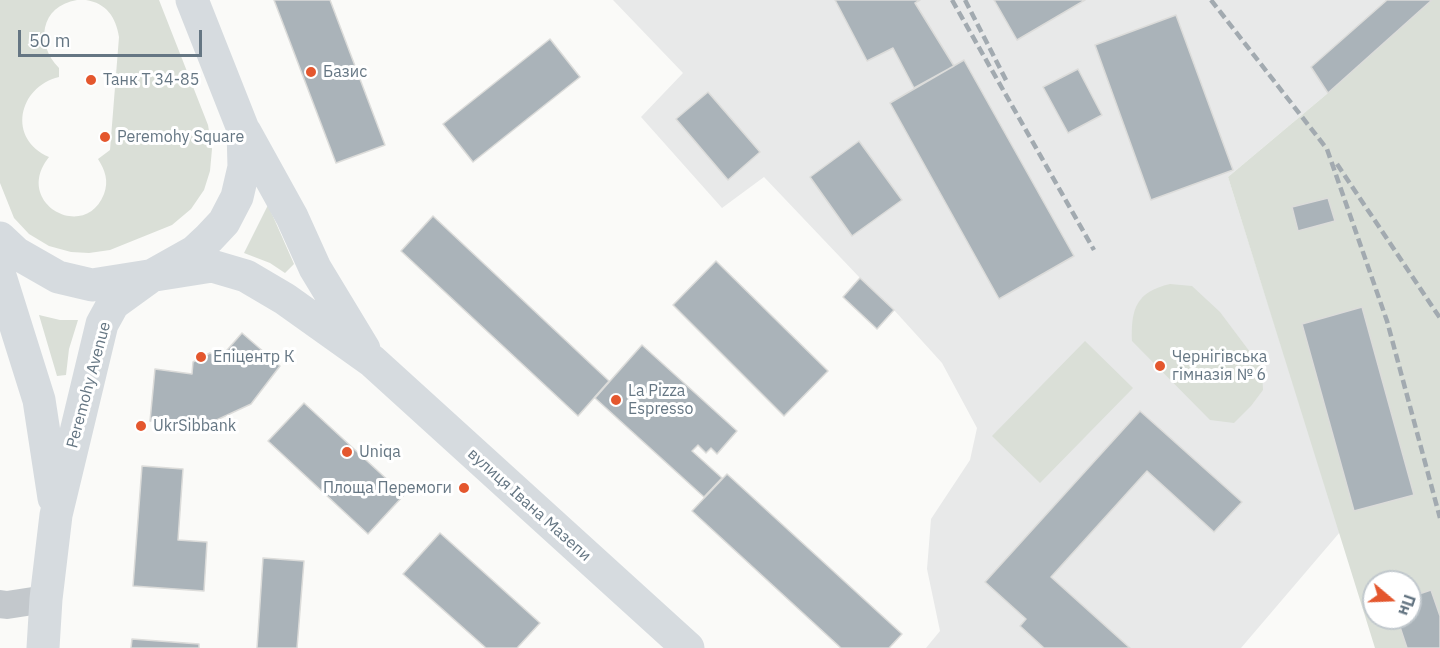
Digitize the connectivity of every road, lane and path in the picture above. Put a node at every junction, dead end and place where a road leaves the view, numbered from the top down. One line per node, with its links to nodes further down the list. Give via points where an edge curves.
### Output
1 (192, 0): 2 (main road)
2 (243, 129): 4 (main road, via 244,167 237,197 224,222 194,252); 6 (main road, вулиця Івана Мазепи, via 292,217 315,268)
3 (0, 238): 4 (main road, via 16,253 58,277 92,285)
4 (153, 275): 6 (main road, вулиця Івана Мазепи, via 212,266 246,276); 7 (main road, Peremohy Avenue, via 112,304 102,324)
5 (0, 276): 7 (main road, Peremohy Avenue, via 39,400)
6 (372, 361): 11 (main road, вулиця Івана Мазепи)
7 (56, 515): 8 (main road, Peremohy Avenue)
8 (46, 598): 9 (lane); 10 (main road, Peremohy Avenue)
9 (0, 604)
10 (43, 648)
11 (688, 648)

